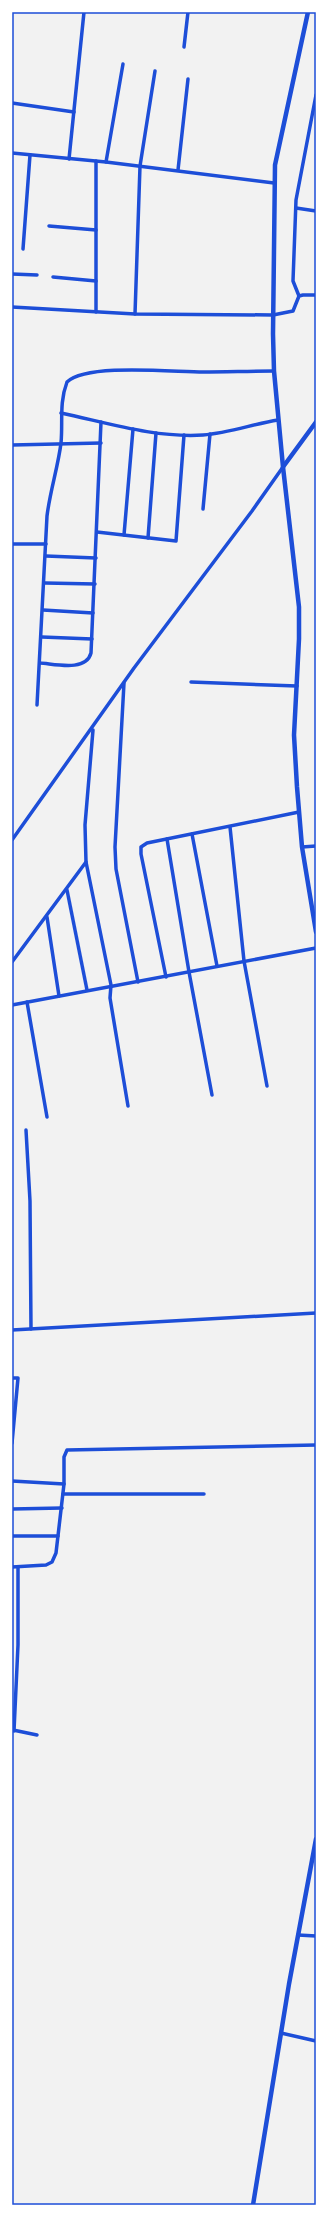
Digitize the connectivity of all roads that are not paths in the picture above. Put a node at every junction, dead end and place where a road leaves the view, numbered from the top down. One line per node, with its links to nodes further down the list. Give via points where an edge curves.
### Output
1 (84, 12): 10 (street)
2 (188, 12): 4 (street)
3 (308, 12): 18 (street, via 275,165)
4 (184, 47)
5 (123, 64): 15 (street)
6 (155, 71): 16 (street)
7 (188, 79): 17 (street)
8 (316, 95): 19 (street)
9 (12, 103): 10 (street)
10 (74, 112): 13 (street)
11 (12, 153): 12 (street)
12 (30, 155): 13 (street); 23 (street)
13 (69, 159): 14 (street)
14 (96, 161): 15 (street); 22 (street)
15 (106, 162): 16 (street)
16 (140, 166): 17 (street); 32 (street)
17 (178, 170): 18 (street)
18 (274, 183): 33 (street)
19 (296, 208): 20 (street); 29 (street, via 293,281)
20 (316, 211)
21 (49, 226): 22 (street)
22 (96, 230): 27 (street)
23 (23, 249)
24 (12, 274): 25 (street)
25 (37, 276)
26 (53, 277): 27 (street)
27 (96, 281): 31 (street)
28 (316, 295): 29 (street)
29 (299, 296): 33 (street, via 293,311)
30 (12, 307): 31 (street)
31 (96, 312): 32 (street)
32 (135, 314): 33 (street)
33 (273, 315): 34 (street)
34 (274, 371): 35 (street, via 112,371 79,375 67,382 61,399); 36 (street)
35 (61, 413): 37 (street); 43 (street)
36 (278, 420): 41 (street); 46 (street)
37 (101, 422): 39 (street); 44 (street)
38 (316, 422): 46 (street)
39 (133, 429): 40 (street); 49 (street)
40 (156, 433): 42 (street); 50 (street)
41 (210, 434): 42 (street); 47 (street)
42 (184, 435): 50 (street, via 176,541)
43 (61, 443): 44 (street); 45 (street); 52 (street, via 50,494)
44 (100, 443): 48 (street)
45 (12, 445)
46 (282, 467): 62 (street); 64 (street, via 299,606)
47 (203, 509)
48 (98, 532): 49 (street); 54 (street)
49 (124, 535): 50 (street)
50 (148, 538)
51 (12, 544): 52 (street)
52 (46, 544): 53 (street)
53 (46, 556): 54 (street); 55 (street)
54 (96, 558): 56 (street)
55 (45, 583): 56 (street); 57 (street)
56 (95, 584): 58 (street)
57 (44, 610): 58 (street); 59 (street)
58 (93, 613): 60 (street)
59 (42, 637): 60 (street); 61 (street)
60 (92, 639): 61 (street, via 90,658 82,664)
61 (40, 663): 65 (street)
62 (124, 682): 66 (street); 85 (street, via 116,870)
63 (191, 682): 64 (street)
64 (296, 686): 67 (street, via 294,735)
65 (37, 705)
66 (93, 728): 71 (street); 74 (street, via 85,825)
67 (299, 812): 68 (street); 72 (street)
68 (230, 827): 69 (street); 80 (street)
69 (192, 834): 70 (street); 82 (street)
70 (167, 839): 83 (street); 84 (street, via 147,843 141,849)
71 (12, 840)
72 (302, 846): 73 (street); 76 (street)
73 (316, 846)
74 (86, 862): 75 (street); 86 (street)
75 (67, 890): 77 (street); 87 (street)
76 (314, 904): 78 (street)
77 (47, 917): 81 (street); 88 (street)
78 (316, 932)
79 (316, 948): 80 (street)
80 (244, 961): 82 (street); 91 (street)
81 (12, 962)
82 (217, 966): 83 (street)
83 (189, 972): 84 (street); 92 (street)
84 (166, 977): 85 (street)
85 (138, 982): 86 (street)
86 (111, 985): 87 (street); 93 (street, via 110,998)
87 (87, 990): 88 (street)
88 (59, 996): 89 (street)
89 (27, 1002): 90 (street); 94 (street)
90 (12, 1005)
91 (267, 1086)
92 (212, 1095)
93 (128, 1106)
94 (47, 1117)
95 (26, 1130): 97 (street, via 30,1201)
96 (316, 1313): 97 (street)
97 (31, 1329): 98 (street)
98 (12, 1330)
99 (12, 1378): 100 (street, via 18,1378)
100 (12, 1443)
101 (316, 1446): 103 (street, via 72,1449 67,1450 64,1457)
102 (12, 1481): 103 (street)
103 (64, 1484): 104 (street)
104 (63, 1494): 105 (street); 106 (street)
105 (204, 1494)
106 (62, 1508): 107 (street); 109 (street)
107 (12, 1509)
108 (12, 1536): 109 (street)
109 (58, 1536): 111 (street, via 52,1562 42,1566)
110 (12, 1567): 111 (street)
111 (18, 1567): 112 (street, via 18,1645)
112 (13, 1730): 113 (street)
113 (37, 1735)
114 (316, 1839): 115 (street)
115 (298, 1935): 116 (street); 117 (street)
116 (316, 1936)
117 (282, 2032): 118 (street); 119 (street)
118 (316, 2041)
119 (253, 2205)

